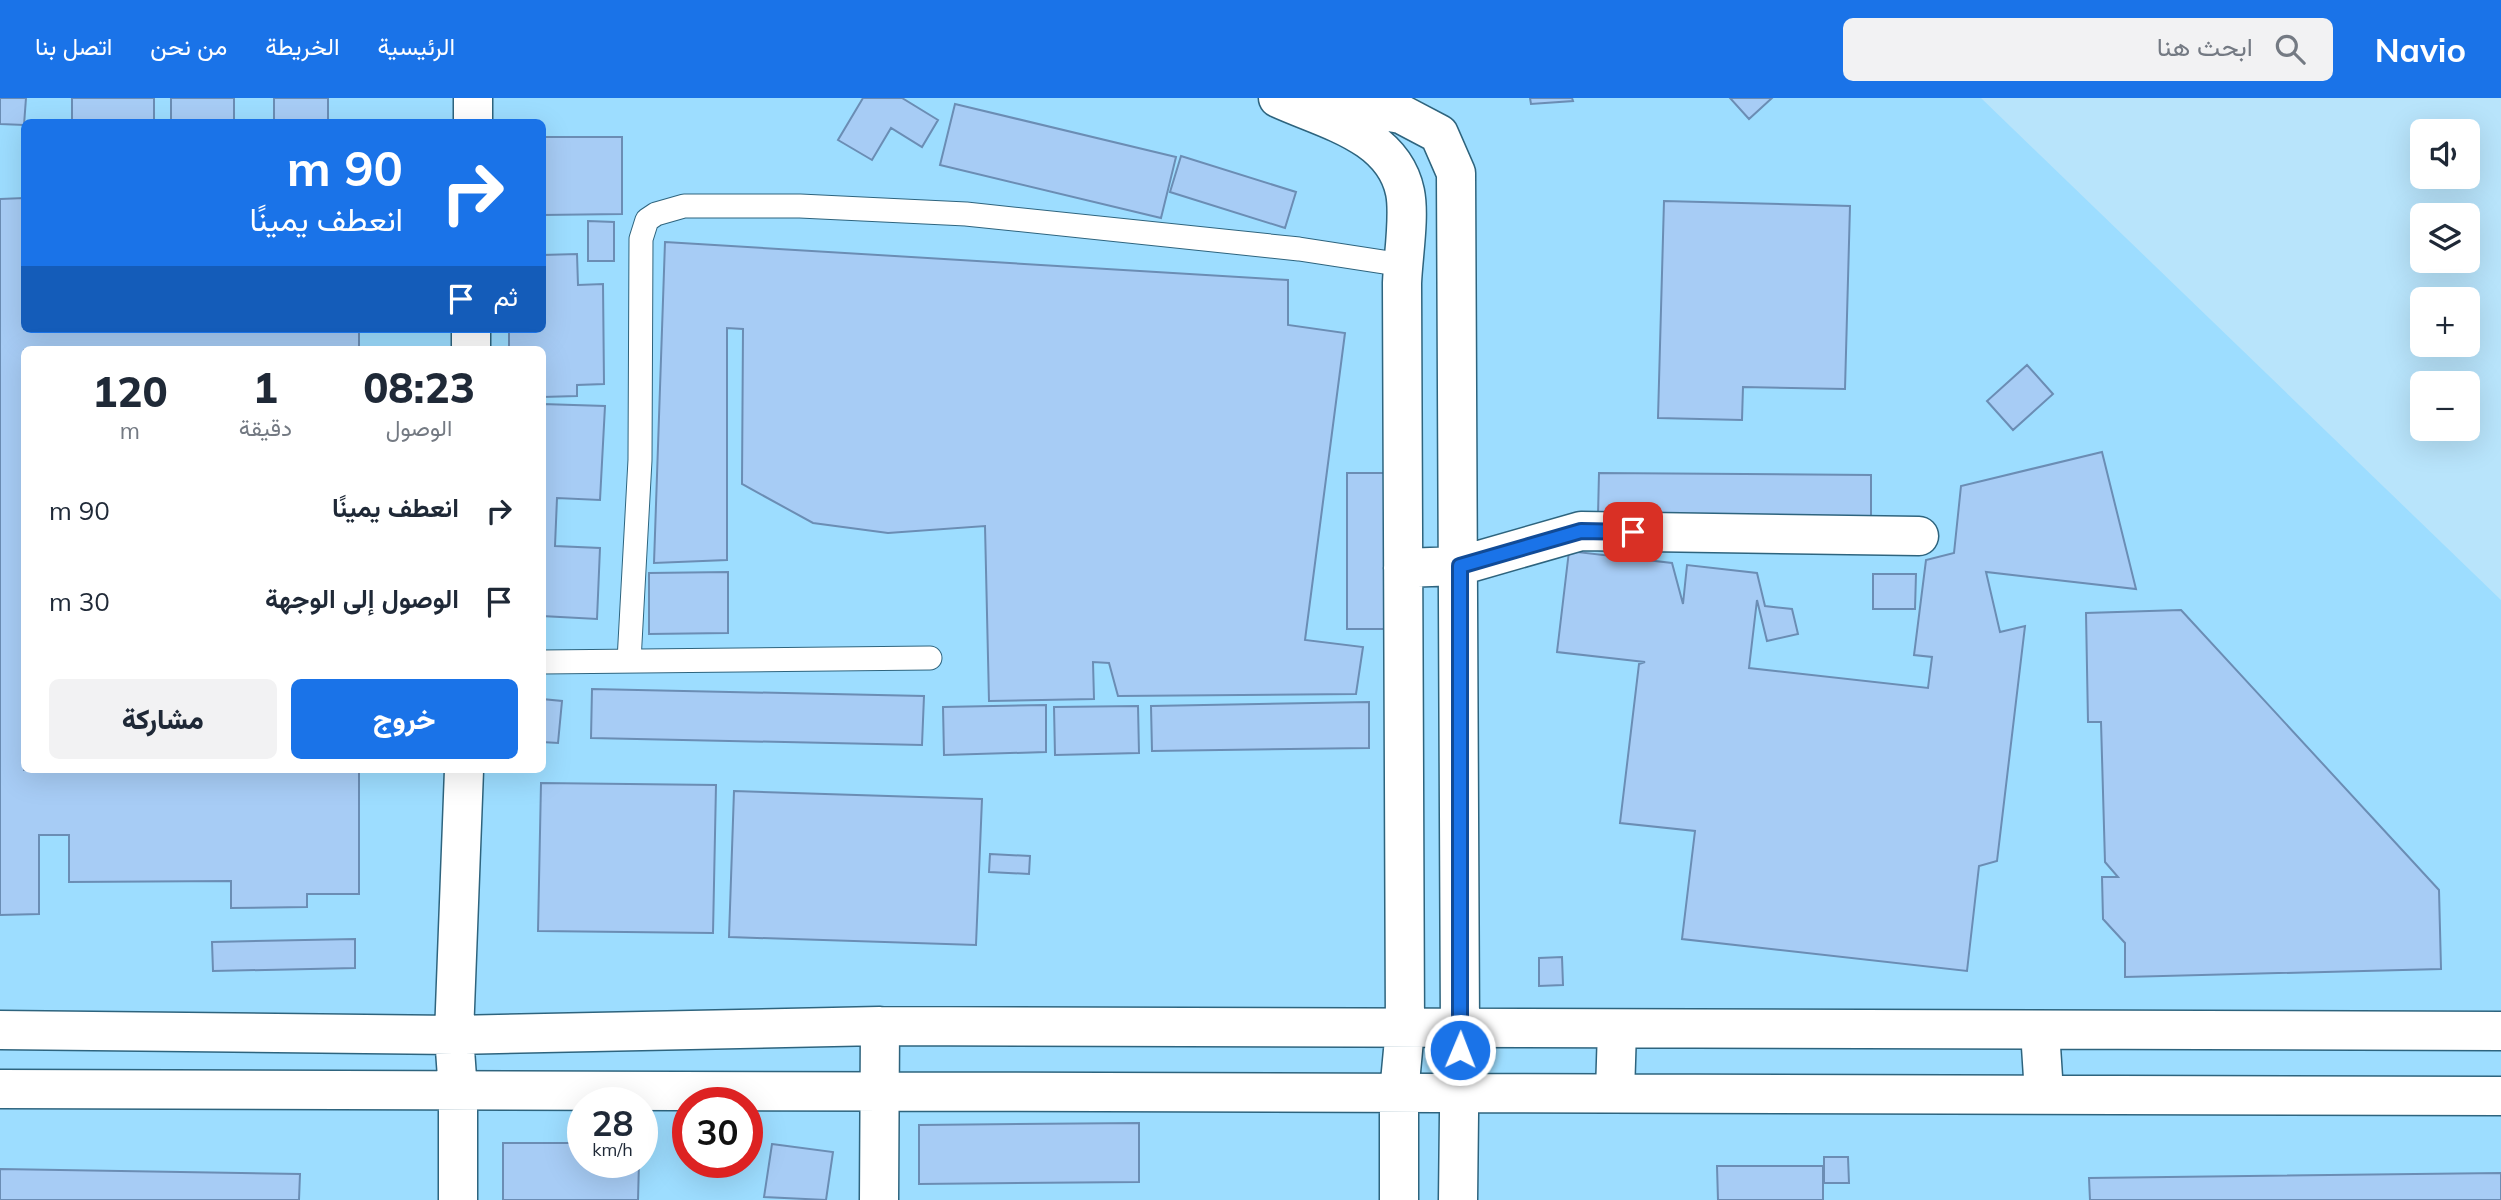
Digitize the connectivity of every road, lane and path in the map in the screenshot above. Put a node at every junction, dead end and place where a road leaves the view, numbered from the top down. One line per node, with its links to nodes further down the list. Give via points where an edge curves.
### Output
1 (473, 98): 4 (street)
2 (1278, 98): 5 (street, via 1377,143 1394,162 1405,193)
3 (1313, 98): 7 (street, via 1401,114 1439,134 1456,173)
4 (473, 119)
5 (1403, 265): 8 (street); 10 (lane, via 1299,249 966,214 800,206 684,206 656,214 647,220 641,239 640,460)
6 (1919, 536): 7 (street, via 1581,531)
7 (1460, 566): 8 (street); 15 (street)
8 (1403, 568): 14 (street)
9 (930, 658): 10 (lane)
10 (629, 661): 11 (lane)
11 (546, 662)
12 (464, 773): 20 (street)
13 (880, 1026): 14 (street); 20 (street); 22 (street)
14 (1405, 1029): 15 (street); 24 (street)
15 (1460, 1029): 16 (street); 25 (street)
16 (1618, 1029): 18 (street); 26 (street)
17 (0, 1030): 20 (street)
18 (2040, 1031): 19 (street); 27 (street)
19 (2501, 1031)
20 (454, 1035): 23 (street)
21 (0, 1089): 23 (street)
22 (879, 1091): 23 (street); 24 (street); 30 (street)
23 (458, 1092): 29 (street)
24 (1399, 1093): 25 (street); 31 (street)
25 (1458, 1093): 26 (street); 32 (street)
26 (1615, 1093): 27 (street)
27 (2044, 1093): 28 (street)
28 (2501, 1096)
29 (458, 1200)
30 (879, 1200)
31 (1399, 1200)
32 (1458, 1200)

